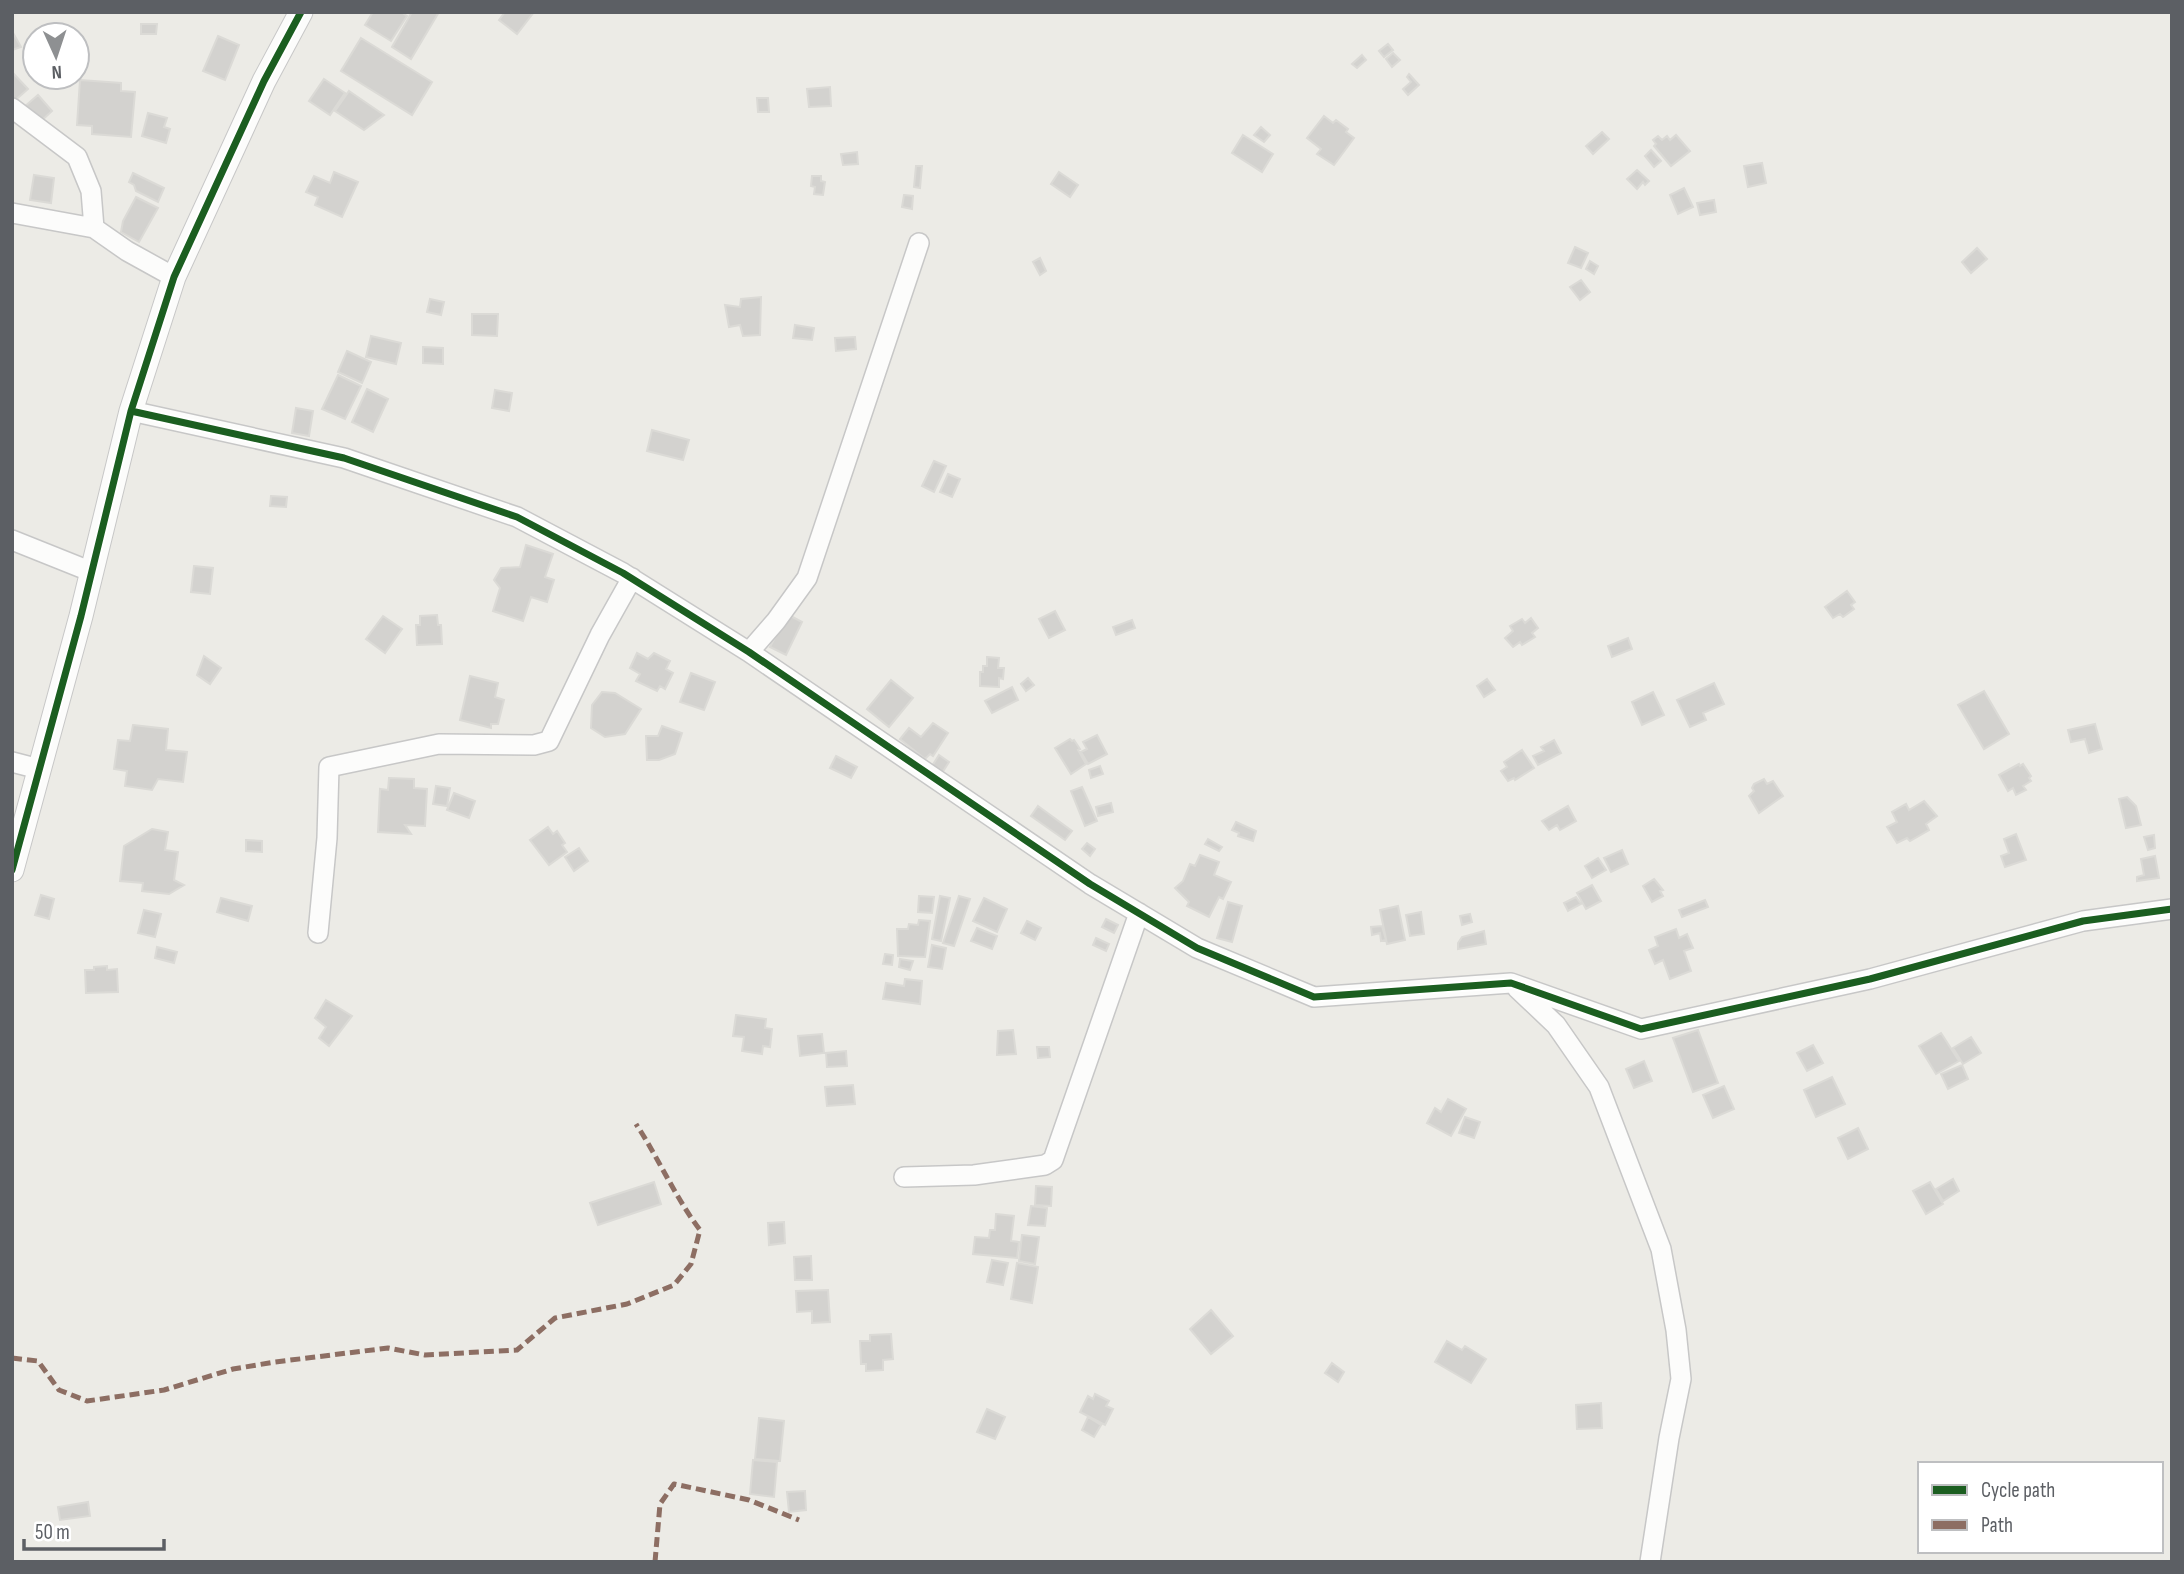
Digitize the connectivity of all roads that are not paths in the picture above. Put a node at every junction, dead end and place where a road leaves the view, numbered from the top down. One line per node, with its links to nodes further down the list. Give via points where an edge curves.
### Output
1 (301, 12): 6 (street, via 264,80)
2 (12, 108): 4 (street, via 77,157 90,191)
3 (12, 213): 4 (street)
4 (94, 228): 6 (street)
5 (919, 243): 11 (street, via 807,578)
6 (174, 277): 7 (street)
7 (131, 411): 9 (street); 10 (street, via 344,458 517,517)
8 (12, 540): 9 (street)
9 (92, 572): 13 (street)
10 (632, 578): 11 (street); 17 (street, via 549,741 534,746 439,744 329,767)
11 (749, 652): 16 (street, via 995,821)
12 (12, 762): 13 (street)
13 (39, 769): 14 (street)
14 (12, 870)
15 (2172, 909): 18 (street, via 2083,921 1870,979 1641,1029)
16 (1139, 913): 18 (street, via 1197,948 1314,997); 19 (street, via 1053,1160 974,1175)
17 (318, 933)
18 (1511, 983): 20 (street, via 1556,1025 1599,1087 1661,1249 1681,1379)
19 (904, 1177)
20 (1650, 1562)

